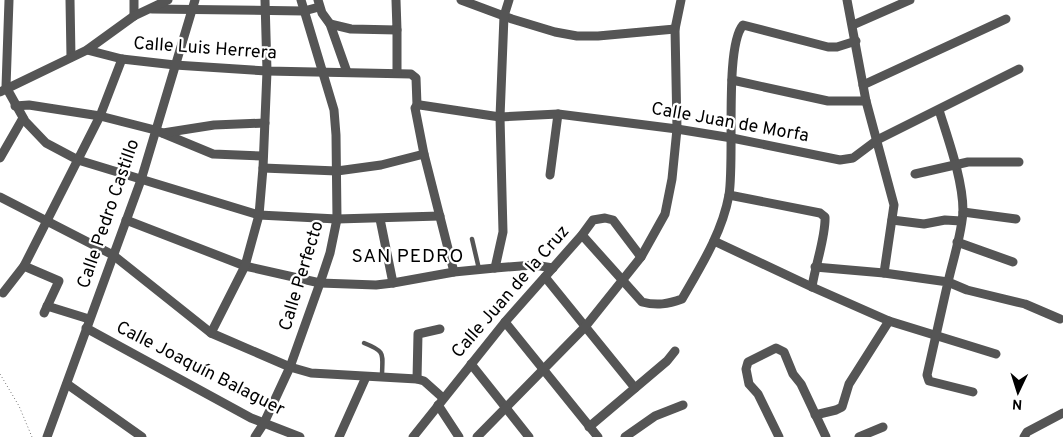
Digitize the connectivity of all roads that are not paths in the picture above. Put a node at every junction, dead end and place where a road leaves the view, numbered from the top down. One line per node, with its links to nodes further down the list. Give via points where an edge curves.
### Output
1 (9, 0): 37 (street)
2 (70, 0): 27 (street)
3 (134, 0): 18 (street)
4 (168, 0): 15 (street)
5 (265, 0): 16 (street)
6 (301, 0): 17 (street, Calle Perfecto)
7 (396, 0): 24 (street)
8 (460, 0): 19 (street)
9 (509, 0): 19 (street)
10 (681, 0): 23 (street)
11 (848, 0): 22 (street)
12 (910, 0): 22 (street)
13 (318, 3): 17 (street); 21 (street)
14 (194, 4): 15 (street); 16 (street); 29 (street, Calle Pedro Castillo)
15 (149, 9): 18 (street)
16 (266, 10): 17 (street); 31 (street)
17 (304, 12): 32 (street, Calle Perfecto)
18 (134, 16): 26 (street)
19 (504, 16): 23 (street, via 577,36); 45 (street)
20 (1006, 19): 36 (street)
21 (330, 24): 24 (street, via 351,29); 33 (street)
22 (853, 25): 25 (street)
23 (675, 29): 47 (street)
24 (397, 30): 34 (street)
25 (856, 40): 35 (street, via 828,48 743,25 736,38); 36 (street)
26 (86, 50): 27 (street); 28 (street, Calle Luis Herrera)
27 (71, 57): 37 (street)
28 (122, 59): 29 (street, Calle Luis Herrera); 43 (street)
29 (175, 65): 31 (street, Calle Luis Herrera); 48 (street, Calle Pedro Castillo)
30 (1019, 69): 41 (street, Calle Juan de Morfa)
31 (267, 71): 32 (street, Calle Luis Herrera); 46 (street)
32 (322, 72): 33 (street, Calle Luis Herrera); 58 (street, Calle Perfecto, via 334,110)
33 (347, 72): 34 (street, Calle Luis Herrera)
34 (397, 73): 40 (street, via 411,74 416,78)
35 (732, 80): 38 (street, via 828,101); 49 (street)
36 (863, 85): 38 (street)
37 (3, 90): 39 (street)
38 (866, 101): 50 (street)
39 (15, 106): 43 (street, via 29,105); 44 (street)
40 (416, 107): 45 (street, Calle Juan de Morfa, via 420,105); 51 (street)
41 (939, 110): 50 (street, Calle Juan de Morfa); 56 (street)
42 (558, 114): 45 (street, Calle Juan de Morfa); 47 (street, Calle Juan de Morfa); 60 (street)
43 (100, 116): 48 (street); 54 (street)
44 (23, 118): 53 (street); 54 (street, via 46,143)
45 (500, 118): 83 (street, via 503,232)
46 (265, 123): 48 (street); 52 (street)
47 (677, 129): 49 (street, Calle Juan de Morfa); 78 (street, via 665,214)
48 (159, 132): 52 (street, via 213,154); 61 (street, Calle Pedro Castillo)
49 (732, 138): 50 (street, Calle Juan de Morfa, via 840,160 853,158); 62 (street)
50 (877, 140): 71 (street, via 894,205)
51 (424, 154): 58 (street, via 381,165); 65 (street)
52 (263, 156): 57 (street)
53 (0, 158)
54 (78, 160): 61 (street); 72 (street)
55 (1019, 162): 56 (street)
56 (955, 165): 59 (street); 66 (street, via 962,196)
57 (263, 168): 58 (street); 64 (street)
58 (337, 171): 67 (street, Calle Perfecto)
59 (914, 174)
60 (550, 175)
61 (141, 180): 64 (street); 70 (street, Calle Pedro Castillo)
62 (729, 194): 75 (street); 82 (street, via 820,213 825,217 826,226)
63 (0, 197): 72 (street)
64 (259, 215): 67 (street); 81 (street)
65 (440, 216): 68 (street); 86 (street)
66 (962, 217): 69 (street); 71 (street, via 924,224); 76 (street)
67 (337, 219): 68 (street); 91 (street, Calle Perfecto)
68 (380, 219): 92 (street)
69 (1016, 219)
70 (126, 220): 77 (street, Calle Pedro Castillo); 81 (street)
71 (892, 220): 87 (street)
72 (45, 221): 77 (street); 80 (street)
73 (582, 235): 78 (street, Calle Juan de la Cruz, via 593,220 613,220); 84 (street, Calle Juan de la Cruz); 89 (street)
74 (472, 239): 85 (lane)
75 (714, 241): 89 (street, via 682,299 668,304 642,302); 93 (street)
76 (957, 242): 79 (street); 90 (street)
77 (113, 255): 98 (street, Calle Pedro Castillo); 101 (street)
78 (641, 257): 89 (street)
79 (1013, 262)
80 (24, 266): 94 (street); 98 (street, Calle Joaquín Balaguer, via 59,281 46,310)
81 (245, 266): 91 (street); 101 (street)
82 (815, 267): 87 (street); 93 (street)
83 (495, 268): 84 (street, via 534,265); 85 (street)
84 (553, 268): 88 (street, Calle Juan de la Cruz)
85 (479, 269): 86 (street)
86 (454, 272): 92 (street)
87 (884, 273): 90 (street)
88 (545, 277): 97 (street, Calle Juan de la Cruz); 99 (street)
89 (623, 280): 99 (street)
90 (948, 282): 95 (street, via 1025,304); 102 (street)
91 (320, 283): 92 (street); 107 (street, Calle Perfecto)
92 (393, 283)
93 (812, 287): 96 (street)
94 (3, 293)
95 (1060, 320)
96 (889, 321): 102 (street); 119 (street, via 849,384 842,407)
97 (504, 322): 106 (street, Calle Juan de la Cruz); 108 (street)
98 (87, 323): 112 (street, Calle Pedro Castillo); 120 (street, Calle Joaquín Balaguer)
99 (585, 327): 108 (street); 113 (street)
100 (440, 329): 111 (street, via 418,334)
101 (211, 333): 107 (street)
102 (936, 337): 105 (street); 114 (street, via 927,374 929,381)
103 (364, 343): 110 (lane, via 379,349 382,354)
104 (675, 351): 113 (street)
105 (996, 354)
106 (471, 364): 115 (street, Calle Juan de la Cruz); 117 (street)
107 (290, 367): 109 (street, via 312,373); 120 (street, Calle Perfecto)
108 (543, 370): 117 (street); 121 (street)
109 (366, 377): 110 (street); 127 (street)
110 (382, 377): 111 (street)
111 (417, 379): 115 (street, via 424,381)
112 (67, 384): 123 (street, Calle Pedro Castillo); 124 (street)
113 (635, 388): 121 (street)
114 (973, 392)
115 (440, 401): 128 (street, Calle Juan de la Cruz); 129 (street)
116 (683, 405): 133 (street, via 655,416)
117 (507, 408): 130 (street); 131 (street)
118 (1063, 413): 137 (street, via 1027,432)
119 (815, 415): 134 (street, via 784,352 776,348 748,362 749,384 758,394); 135 (street)
120 (264, 424): 125 (street, Calle Perfecto); 126 (street, Calle Joaquín Balaguer)
121 (589, 427): 132 (street)
122 (883, 427): 136 (street)
123 (47, 437)
124 (142, 437)
125 (254, 437)
126 (300, 437)
127 (339, 437)
128 (412, 437)
129 (458, 437)
130 (477, 437)
131 (528, 437)
132 (598, 437)
133 (625, 437)
134 (779, 437)
135 (826, 437)
136 (859, 437)
137 (1024, 437)

